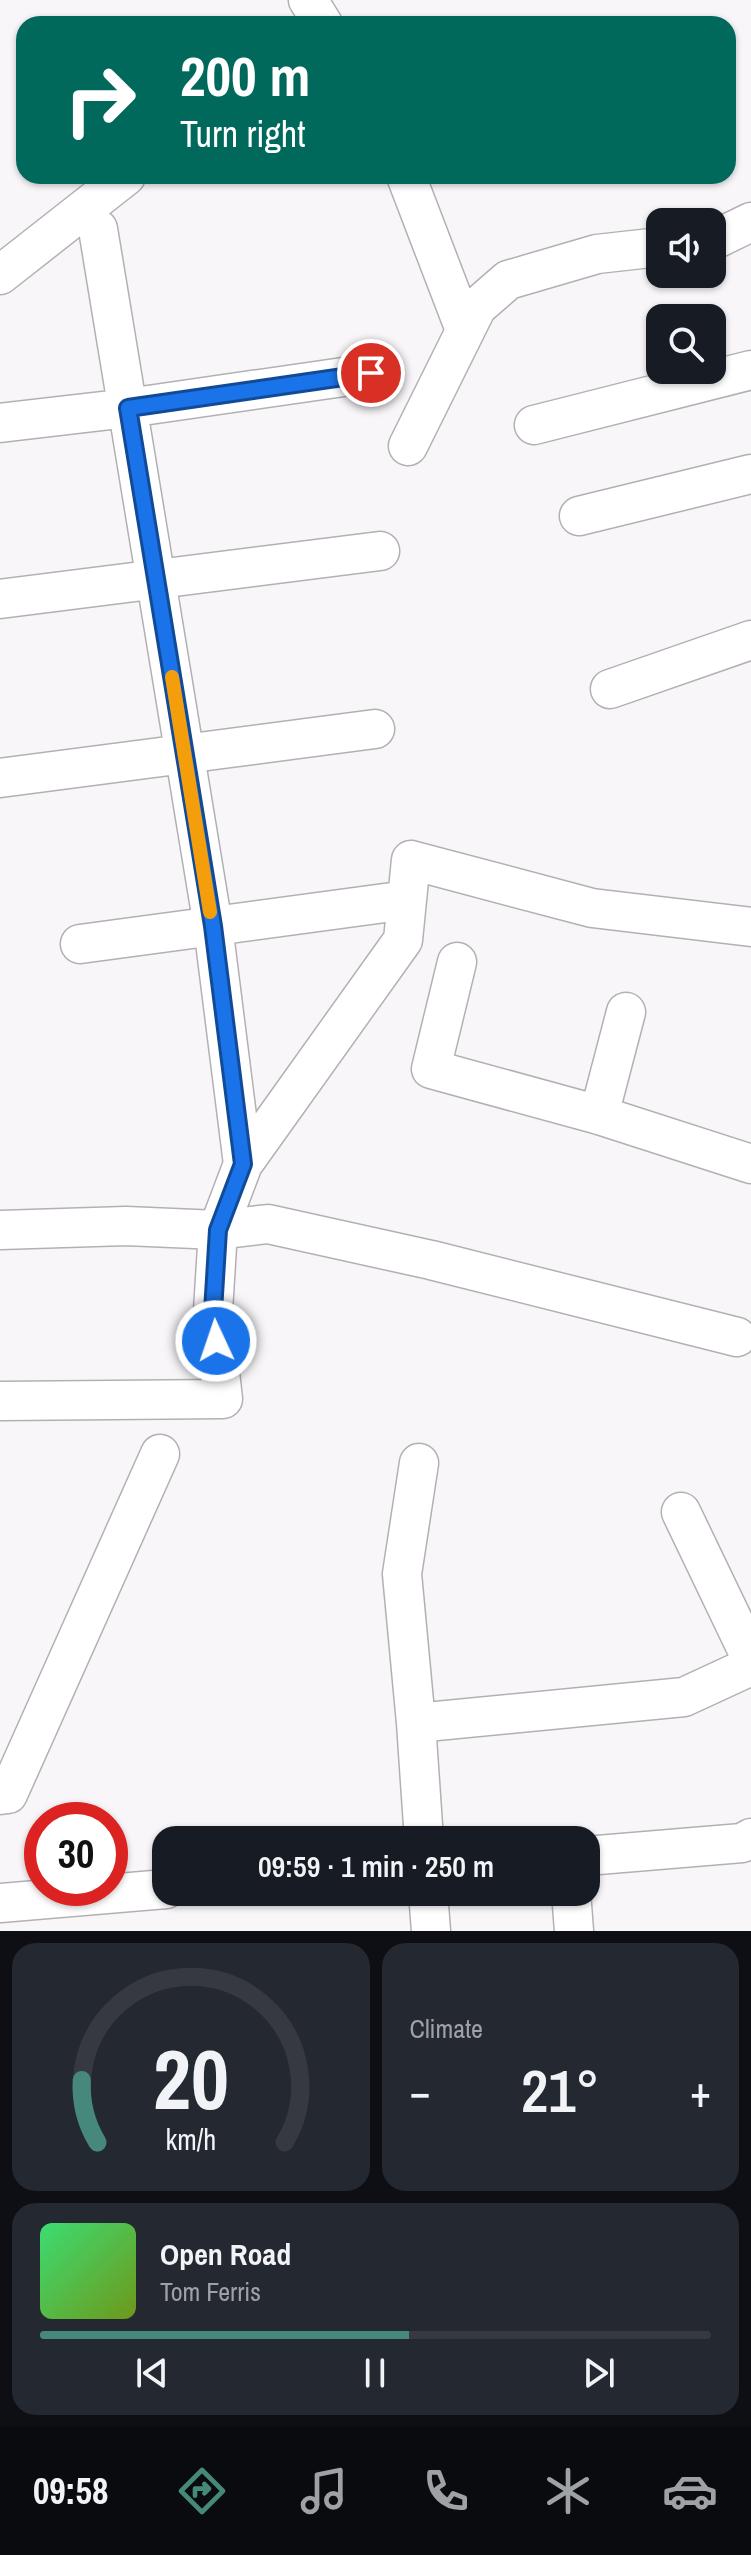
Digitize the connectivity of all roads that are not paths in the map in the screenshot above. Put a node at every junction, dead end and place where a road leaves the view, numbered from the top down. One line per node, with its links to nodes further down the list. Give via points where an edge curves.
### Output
1 (116, 184): 7 (street)
2 (409, 184): 8 (street)
3 (751, 222): 5 (street)
4 (98, 229): 11 (street)
5 (726, 234)
6 (646, 249): 8 (street, via 597,254 508,280 477,307)
7 (0, 275)
8 (465, 330): 14 (street)
9 (751, 370): 13 (street)
10 (371, 373): 11 (street)
11 (128, 408): 12 (street); 18 (street)
12 (0, 423)
13 (534, 425)
14 (408, 446)
15 (751, 474): 16 (street)
16 (579, 516)
17 (380, 551): 18 (street)
18 (156, 579): 19 (street); 23 (street)
19 (0, 599)
20 (751, 640): 21 (street)
21 (610, 689)
22 (375, 729): 23 (street)
23 (185, 754): 24 (street); 26 (street)
24 (0, 778)
25 (407, 900): 26 (street); 27 (street, via 411,860 592,908); 32 (street, via 403,940)
26 (213, 926): 28 (street); 32 (street)
27 (751, 927)
28 (80, 944)
29 (457, 962): 31 (street, via 431,1069)
30 (626, 1012): 31 (street)
31 (599, 1115): 33 (street)
32 (243, 1164): 35 (street)
33 (751, 1164)
34 (0, 1230): 35 (street)
35 (218, 1230): 36 (street, via 268,1224); 37 (street, via 213,1311 223,1399)
36 (737, 1337)
37 (0, 1401)
38 (160, 1454): 44 (street, via 8,1794)
39 (419, 1463): 43 (street, via 402,1574)
40 (681, 1512): 41 (street)
41 (751, 1658)
42 (751, 1666): 43 (street, via 684,1697)
43 (416, 1723): 45 (street)
44 (0, 1795)
45 (423, 1826)
46 (751, 1838): 47 (street)
47 (600, 1855)
48 (152, 1890): 49 (street)
49 (0, 1903)
50 (429, 1906): 52 (street)
51 (572, 1906): 53 (street)
52 (431, 1931)
53 (574, 1931)

